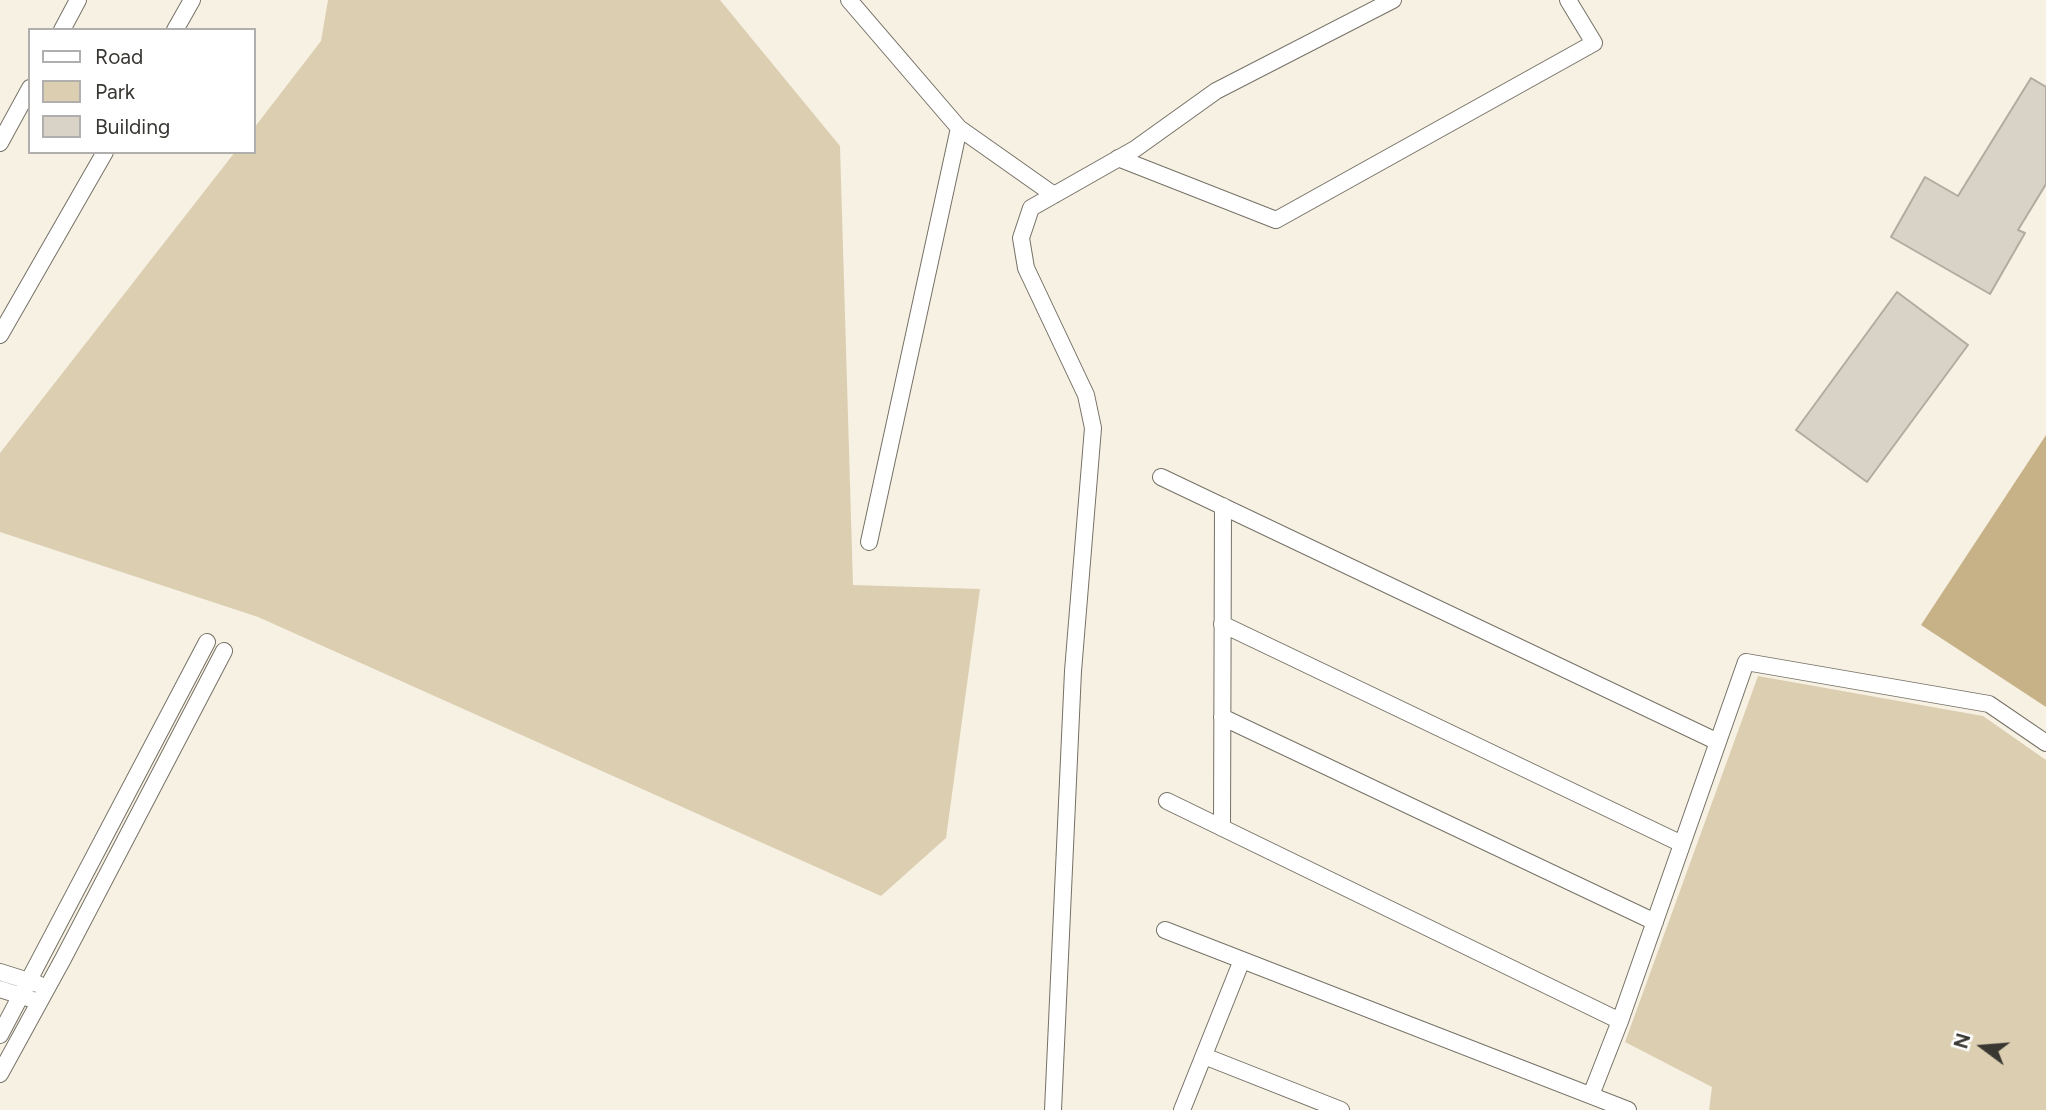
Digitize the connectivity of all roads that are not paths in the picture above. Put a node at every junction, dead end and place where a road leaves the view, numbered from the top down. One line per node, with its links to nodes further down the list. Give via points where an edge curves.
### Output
1 (78, 0): 6 (street)
2 (192, 0): 7 (street)
3 (849, 0): 9 (street)
4 (1393, 0): 12 (street, via 1216,91)
5 (1568, 0): 12 (street, via 1594,43 1276,220)
6 (63, 28)
7 (176, 28)
8 (28, 92): 10 (street)
9 (960, 128): 13 (street); 17 (street)
10 (0, 143)
11 (104, 154): 14 (street)
12 (1118, 158): 13 (street)
13 (1054, 195): 39 (street, via 1031,208 1021,238 1026,268 1086,395 1093,428 1073,670)
14 (0, 335)
15 (1161, 477): 16 (street)
16 (1223, 506): 18 (street); 22 (street)
17 (869, 542)
18 (1222, 624): 21 (street); 26 (street)
19 (207, 642): 32 (street)
20 (224, 651): 33 (street)
21 (1222, 717): 25 (street); 27 (street)
22 (1718, 741): 23 (street, via 1746,662 1989,704); 26 (street)
23 (2046, 743)
24 (1167, 801): 25 (street)
25 (1222, 828): 34 (street)
26 (1682, 844): 27 (street)
27 (1655, 922): 34 (street)
28 (1165, 930): 29 (street)
29 (1242, 960): 36 (street); 38 (street)
30 (0, 972): 32 (street)
31 (0, 989): 32 (street)
32 (25, 989): 33 (street); 35 (street)
33 (44, 994): 37 (street)
34 (1620, 1021): 38 (street)
35 (0, 1035)
36 (1204, 1056): 40 (street); 41 (street)
37 (0, 1074)
38 (1591, 1095): 42 (street)
39 (1053, 1110)
40 (1182, 1110)
41 (1341, 1110)
42 (1628, 1110)

